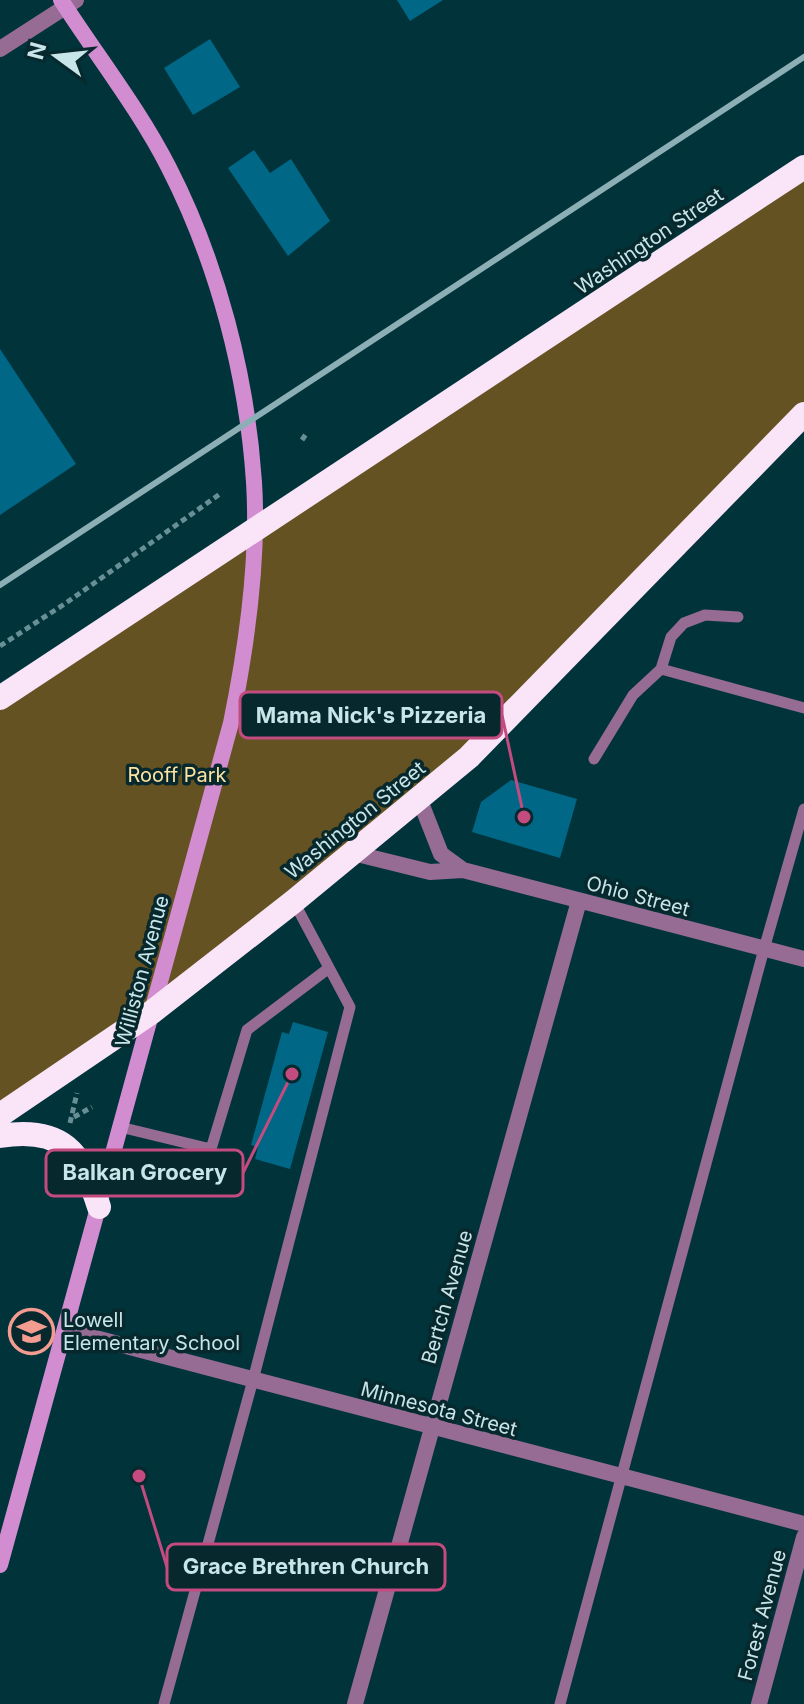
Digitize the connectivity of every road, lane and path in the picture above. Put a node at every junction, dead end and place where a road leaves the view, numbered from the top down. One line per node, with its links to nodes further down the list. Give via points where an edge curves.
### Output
1 (67, 2): 2 (street); 6 (main road, Williston Avenue, via 168,166 210,266 239,378 254,482)
2 (0, 49)
3 (804, 167): 6 (highway, Washington Street)
4 (804, 414): 13 (highway, Washington Street, via 469,757)
5 (220, 494): 8 (path)
6 (254, 532): 10 (highway, Washington Street); 22 (main road, Williston Avenue, via 231,723)
7 (738, 617): 9 (lane, via 705,615 684,623 671,637)
8 (0, 646)
9 (661, 669): 11 (lane); 12 (lane, via 633,695)
10 (0, 698)
11 (804, 708)
12 (594, 759)
13 (419, 798): 15 (highway, Washington Street); 16 (street, via 441,854)
14 (804, 809): 19 (lane)
15 (353, 853): 16 (street, Ohio Street, via 430,872); 18 (highway, Washington Street)
16 (463, 870): 17 (street, Ohio Street)
17 (579, 901): 19 (street, Ohio Street); 33 (street, Bertch Avenue)
18 (293, 902): 21 (lane); 22 (highway, Washington Street)
19 (764, 949): 20 (street, Ohio Street); 34 (lane)
20 (804, 959)
21 (329, 968): 28 (lane, via 247,1030 211,1149); 32 (lane, via 350,1007)
22 (152, 1012): 25 (highway, Washington Street); 28 (main road, Williston Avenue)
23 (77, 1093): 26 (path)
24 (92, 1107): 26 (path)
25 (0, 1115)
26 (73, 1118): 27 (path)
27 (68, 1127)
28 (120, 1127): 30 (main road, Williston Avenue)
29 (0, 1136): 30 (highway, via 30,1133 64,1144 85,1170)
30 (99, 1207): 31 (main road, Williston Avenue)
31 (65, 1330): 32 (street, Minnesota Street); 37 (main road, Williston Avenue)
32 (253, 1380): 33 (street, Minnesota Street); 38 (lane)
33 (431, 1427): 34 (street, Minnesota Street); 39 (street, Bertch Avenue)
34 (620, 1477): 35 (street, Minnesota Street); 40 (lane)
35 (804, 1524)
36 (804, 1537): 41 (street, Forest Avenue)
37 (0, 1565)
38 (164, 1704)
39 (355, 1704)
40 (560, 1704)
41 (759, 1704)

